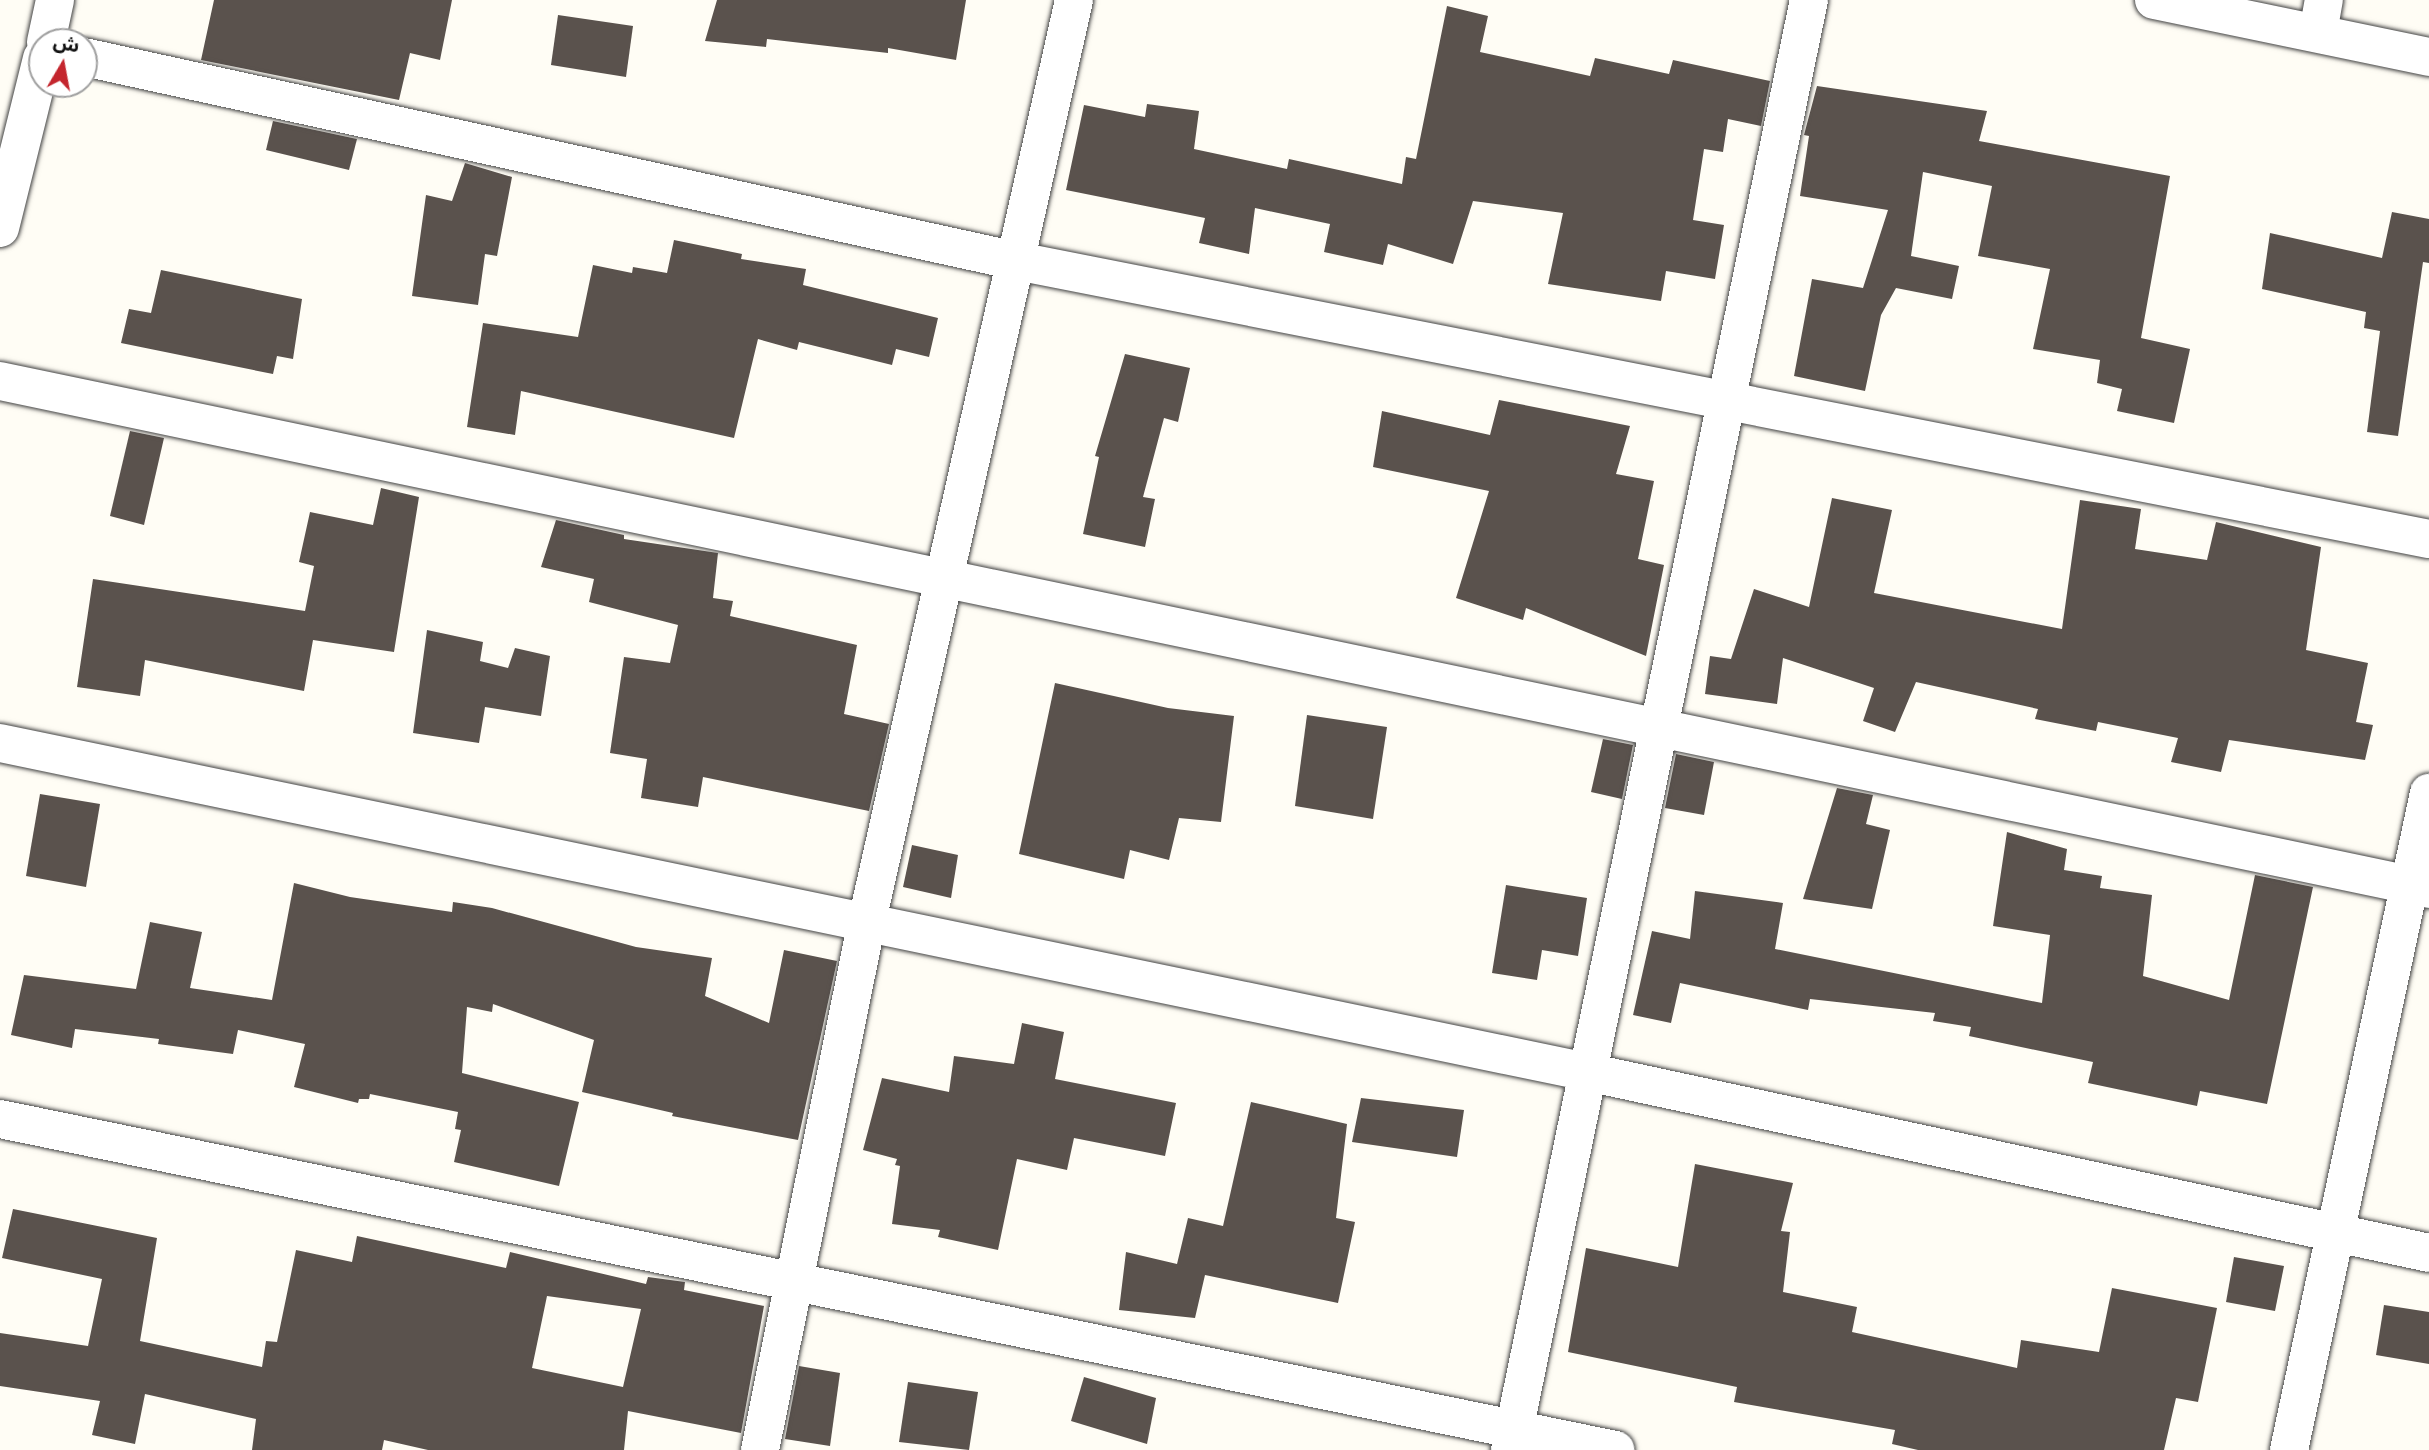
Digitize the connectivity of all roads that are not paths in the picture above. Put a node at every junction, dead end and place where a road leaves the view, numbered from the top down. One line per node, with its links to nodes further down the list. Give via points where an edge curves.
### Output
1 (55, 0): 6 (street)
2 (1074, 0): 12 (street)
3 (1810, 0): 14 (street)
4 (2154, 0): 5 (street)
5 (2321, 16): 7 (street)
6 (49, 28)
7 (2429, 57)
8 (98, 60): 12 (street)
9 (30, 98): 10 (street)
10 (5, 181): 11 (street)
11 (0, 228)
12 (1012, 260): 14 (street); 16 (street)
13 (0, 382): 16 (street)
14 (1724, 400): 15 (street); 17 (street)
15 (2429, 539)
16 (944, 580): 17 (street); 21 (street)
17 (1659, 726): 20 (street); 22 (street)
18 (0, 743): 21 (street)
19 (2429, 793): 20 (street)
20 (2419, 887): 24 (street)
21 (866, 921): 22 (street); 26 (street)
22 (1587, 1072): 24 (street); 27 (street)
23 (0, 1119): 26 (street)
24 (2337, 1234): 25 (street); 30 (street)
25 (2429, 1253)
26 (794, 1280): 27 (street); 28 (street)
27 (1512, 1439): 29 (street)
28 (761, 1450)
29 (1615, 1450)
30 (2289, 1450)

